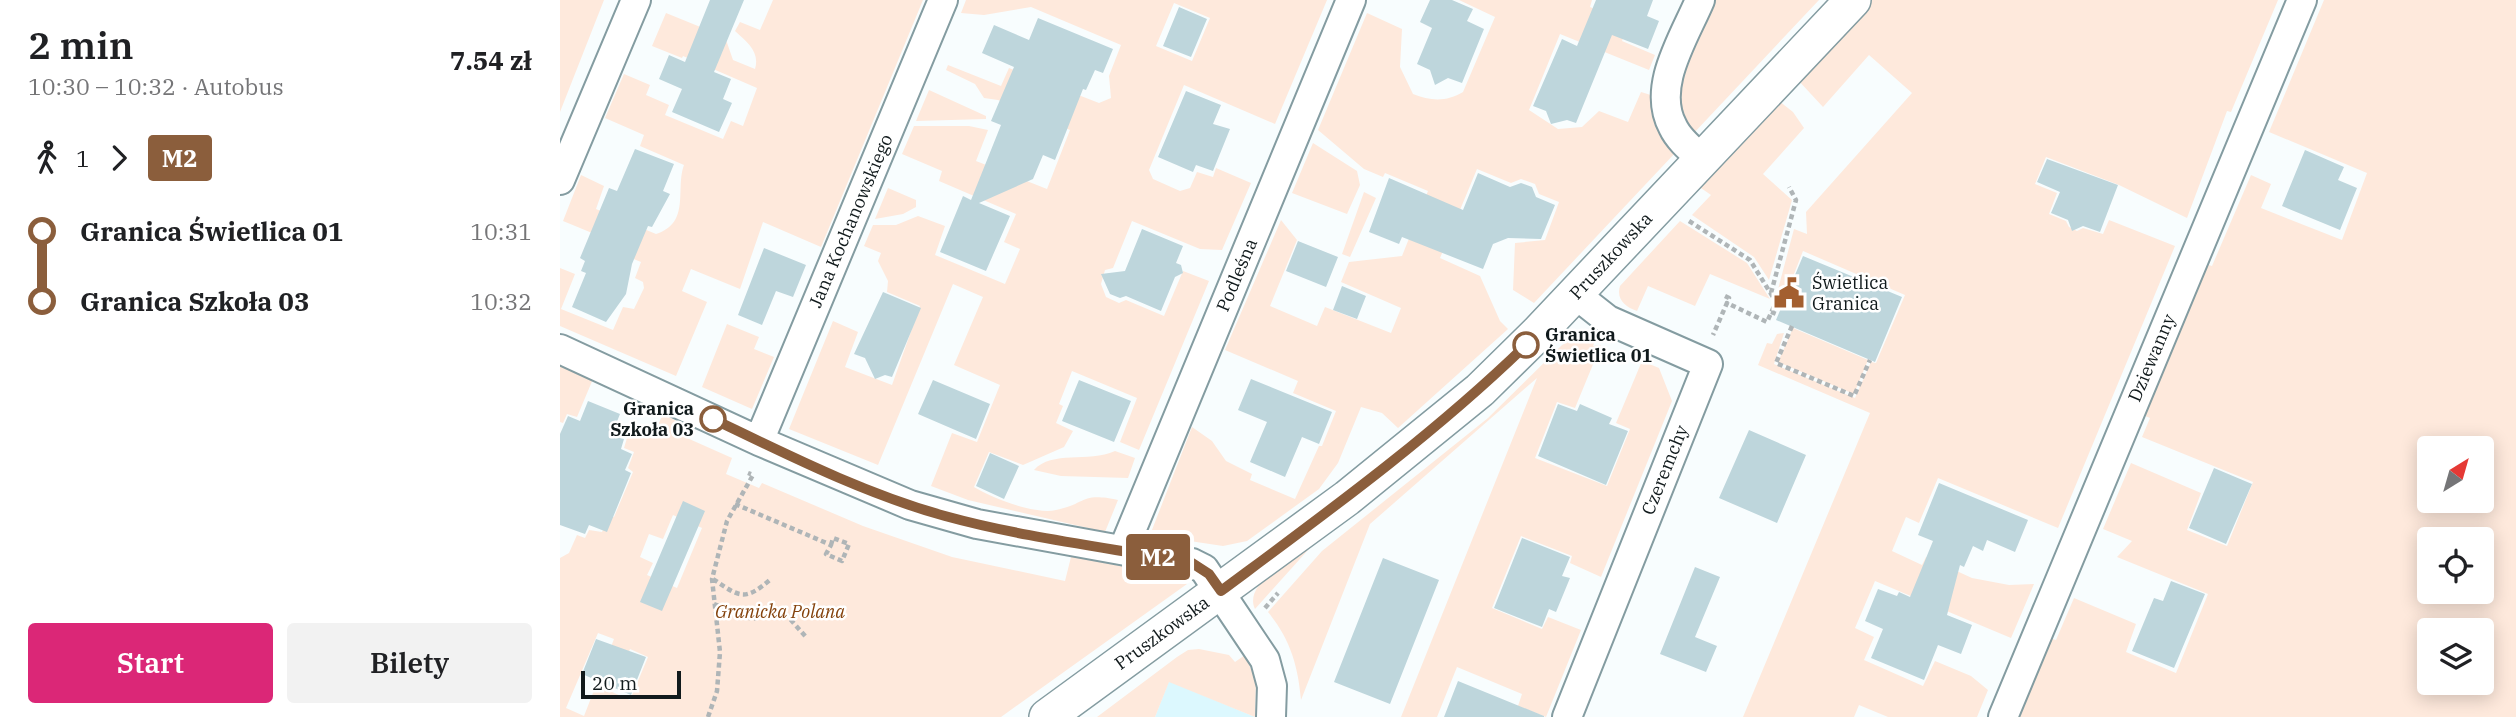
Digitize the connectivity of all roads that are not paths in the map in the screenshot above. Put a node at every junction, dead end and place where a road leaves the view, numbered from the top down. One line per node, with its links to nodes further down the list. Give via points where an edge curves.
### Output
1 (636, 0): 8 (street)
2 (943, 0): 11 (street, Jana Kochanowskiego)
3 (1351, 0): 12 (street, Podleśna)
4 (1700, 0): 7 (street, via 1665,95 1674,129)
5 (1853, 0): 7 (street, Pruszkowska)
6 (2302, 0): 17 (street, Dziewanny)
7 (1702, 159): 9 (street, Pruszkowska)
8 (560, 180)
9 (1575, 294): 13 (street, Pruszkowska, via 1445,420); 16 (street, Czeremchy, via 1608,320 1708,364)
10 (560, 349): 11 (street)
11 (759, 441): 12 (street, via 869,490 944,516)
12 (1123, 550): 13 (street, via 1192,563 1209,574)
13 (1221, 591): 14 (street, Pruszkowska); 15 (street, via 1265,660 1272,686)
14 (1046, 717)
15 (1271, 717)
16 (1567, 717)
17 (2003, 717)

